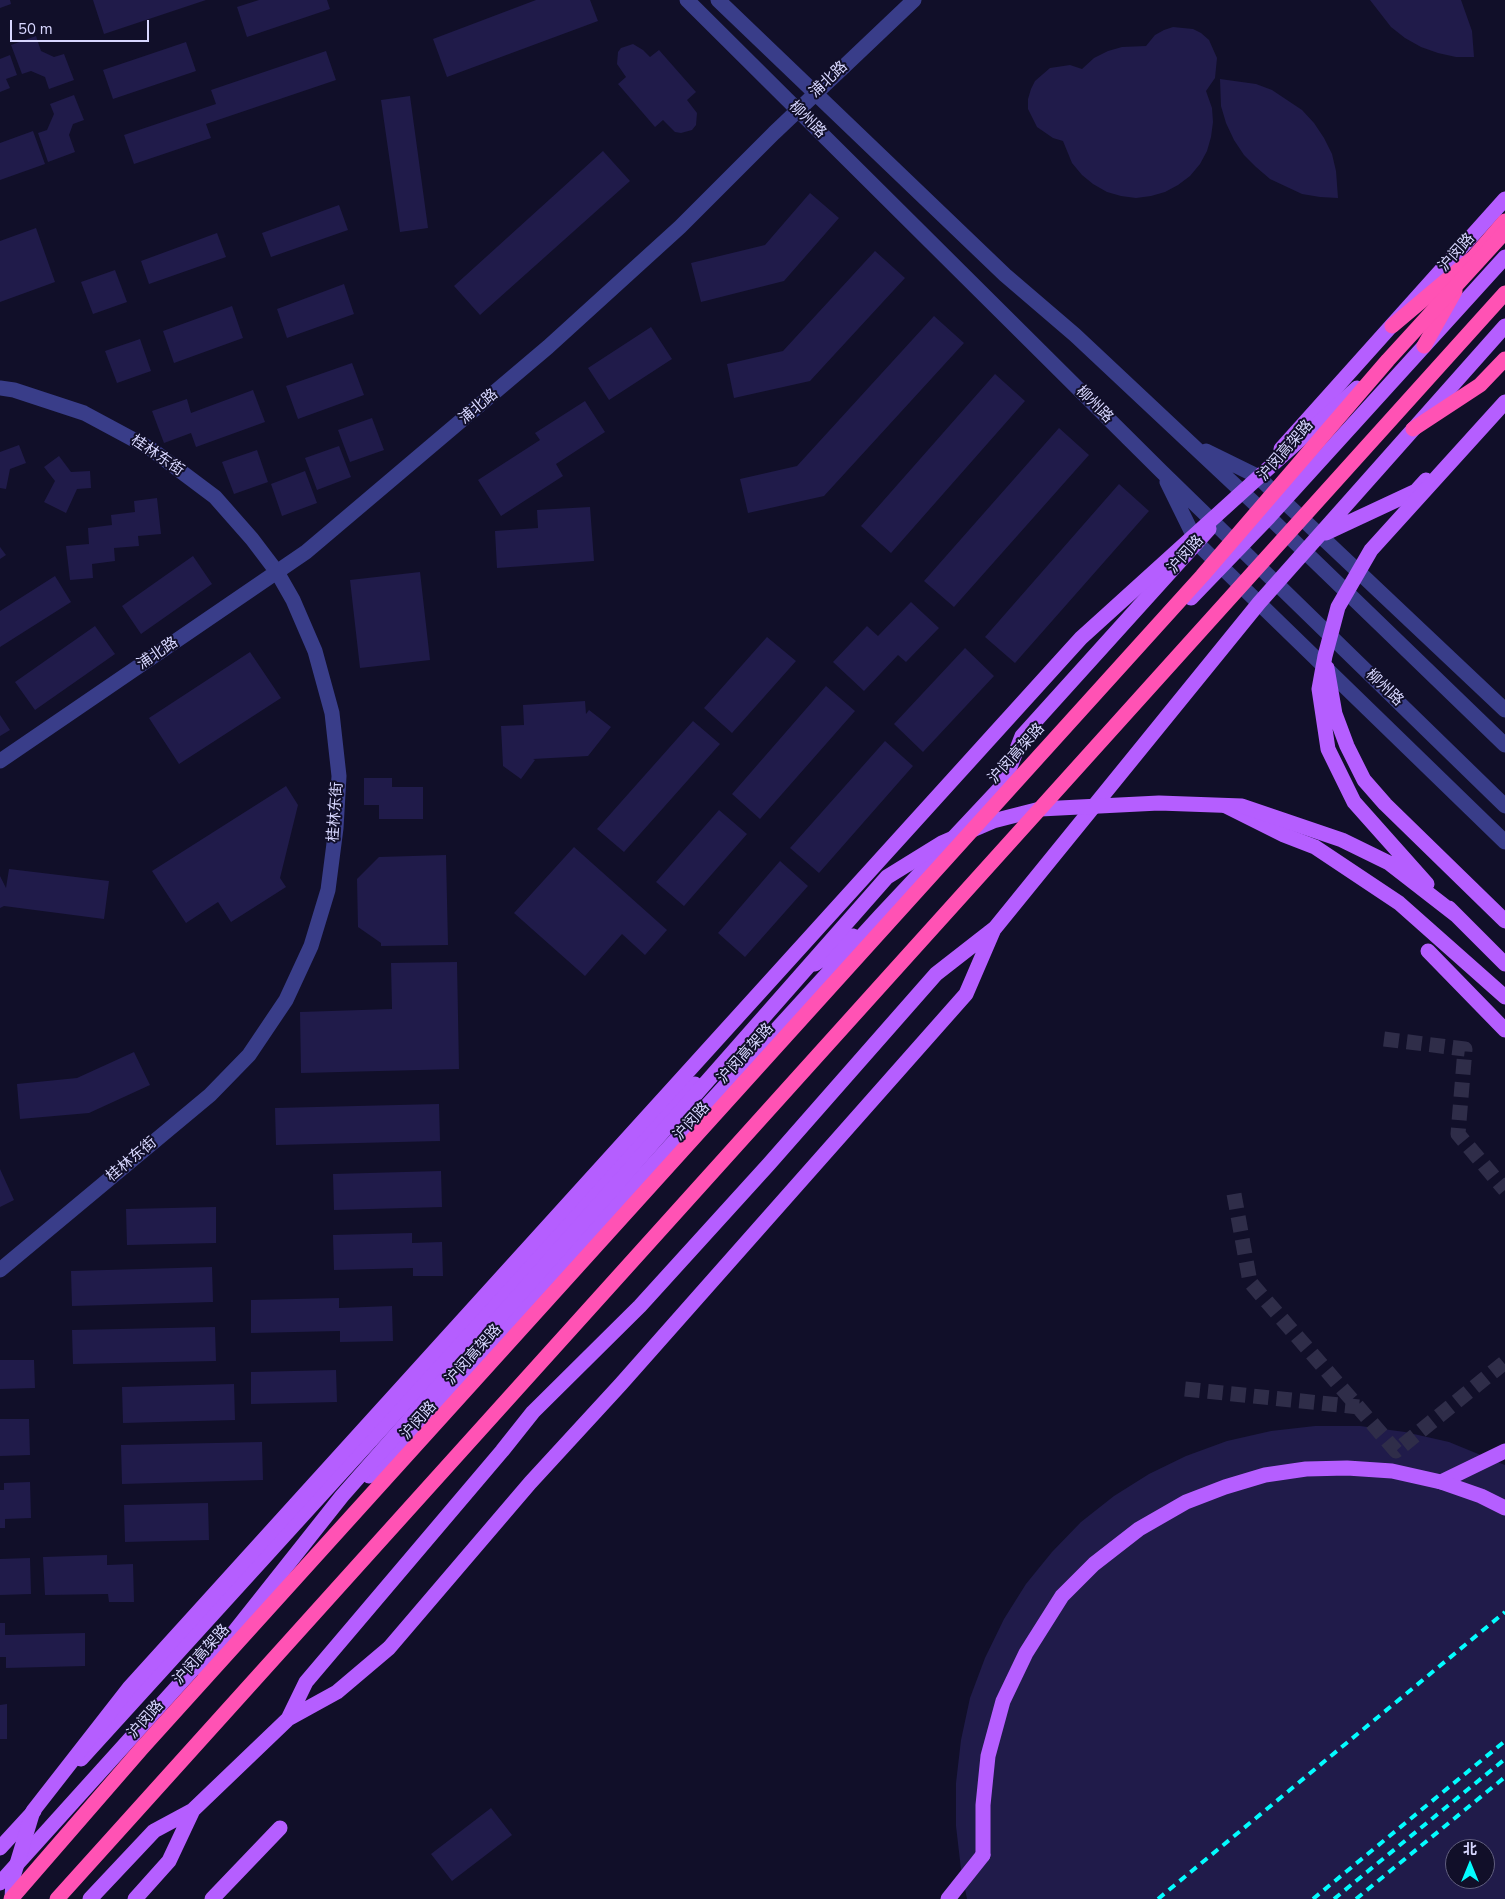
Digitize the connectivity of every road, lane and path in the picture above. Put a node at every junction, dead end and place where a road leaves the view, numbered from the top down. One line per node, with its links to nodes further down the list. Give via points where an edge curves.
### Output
1 (687, 0): 5 (street, 柳州路)
2 (718, 0): 4 (street, 柳州路)
3 (914, 0): 4 (street, 浦北路)
4 (815, 92): 5 (street, 浦北路); 21 (street, 柳州路, via 1005,275 1075,335)
5 (797, 110): 22 (street, 柳州路); 33 (street, 浦北路, via 680,227 548,348 306,552)
6 (1505, 199): 12 (main road, 沪闵路)
7 (1505, 221): 10 (highway)
8 (1505, 232): 16 (highway, 沪闵高架路, bridge)
9 (1505, 256): 14 (main road)
10 (1474, 257): 12 (highway); 14 (highway)
11 (1505, 293): 64 (highway, bridge)
12 (1392, 326): 23 (main road, 沪闵路)
13 (1505, 326): 20 (main road)
14 (1424, 346): 25 (main road)
15 (1505, 359): 20 (highway, via 1480,385)
16 (1388, 360): 57 (highway, 沪闵高架路, bridge, via 1202,576); 63 (main road, bridge, via 1082,638 129,1688 33,1811 13,1877)
17 (0, 388): 33 (street, 桂林东街, via 84,413 151,449 215,498)
18 (1505, 396): 28 (main road, via 1416,491)
19 (1505, 402): 36 (main road, bridge, via 1371,550 1338,607)
20 (1413, 429): 28 (main road)
21 (1191, 444): 23 (street); 24 (street, 柳州路)
22 (1162, 472): 27 (street, 柳州路); 29 (street)
23 (1258, 476): 24 (main road, 沪闵路); 25 (street)
24 (1243, 492): 26 (street, 柳州路); 27 (main road, 沪闵路)
25 (1284, 501): 26 (main road); 28 (street)
26 (1269, 517): 30 (main road); 31 (street, 柳州路)
27 (1215, 523): 29 (main road, 沪闵路); 30 (street, 柳州路)
28 (1320, 536): 31 (main road); 37 (street)
29 (1197, 542): 32 (street); 40 (main road, 沪闵路, via 1022,736)
30 (1240, 548): 32 (main road); 34 (street, 柳州路)
31 (1306, 552): 34 (main road); 38 (street, 柳州路)
32 (1222, 567): 35 (street); 40 (main road)
33 (277, 572): 39 (street, 浦北路); 52 (street, 桂林东街, via 315,651 332,713 339,776 328,890 310,946 286,1000 249,1055 210,1095)
34 (1276, 583): 35 (main road); 42 (street, 柳州路)
35 (1258, 603): 43 (street); 47 (main road)
36 (1325, 656): 45 (main road, bridge, via 1319,690 1328,749 1354,802); 46 (main road, bridge, via 1335,714 1364,780)
37 (1505, 710)
38 (1505, 745)
39 (0, 761)
40 (1003, 785): 44 (main road, 沪闵路)
41 (1226, 806): 45 (main road, bridge, via 1242,806 1342,840 1389,863); 50 (main road, via 1315,847 1399,903); 57 (main road, bridge, via 1159,803 1040,809 992,821 942,843 887,876 342,1496)
42 (1505, 806)
43 (1505, 842)
44 (880, 916): 58 (main road, 沪闵路); 61 (main road, 沪闵路, via 783,987)
45 (1456, 916): 49 (main road, bridge)
46 (1505, 921)
47 (995, 928): 56 (main road, via 936,974 640,1306 533,1412 306,1682); 56 (main road, via 966,994 621,1384 530,1482 389,1648 337,1692)
48 (1428, 951): 51 (main road)
49 (1505, 964)
50 (1505, 997)
51 (1505, 1030)
52 (0, 1270)
53 (1505, 1451): 54 (main road)
54 (1442, 1482): 55 (main road, bridge); 68 (main road, bridge, via 1392,1471 1347,1468 1265,1475 1225,1486 1186,1502 1138,1530 1094,1564 1062,1596 1026,1653 1003,1701 988,1756 983,1805 983,1855)
55 (1505, 1508)
56 (288, 1719): 59 (main road)
57 (142, 1748): 63 (highway, 沪闵高架路, bridge)
58 (65, 1810): 61 (main road); 62 (main road, 沪闵路)
59 (193, 1810): 65 (main road, via 154,1831); 66 (main road, via 169,1861)
60 (280, 1828): 67 (main road)
61 (0, 1849)
62 (0, 1883)
63 (12, 1899)
64 (58, 1899)
65 (90, 1899)
66 (135, 1899)
67 (212, 1899)
68 (948, 1899)

